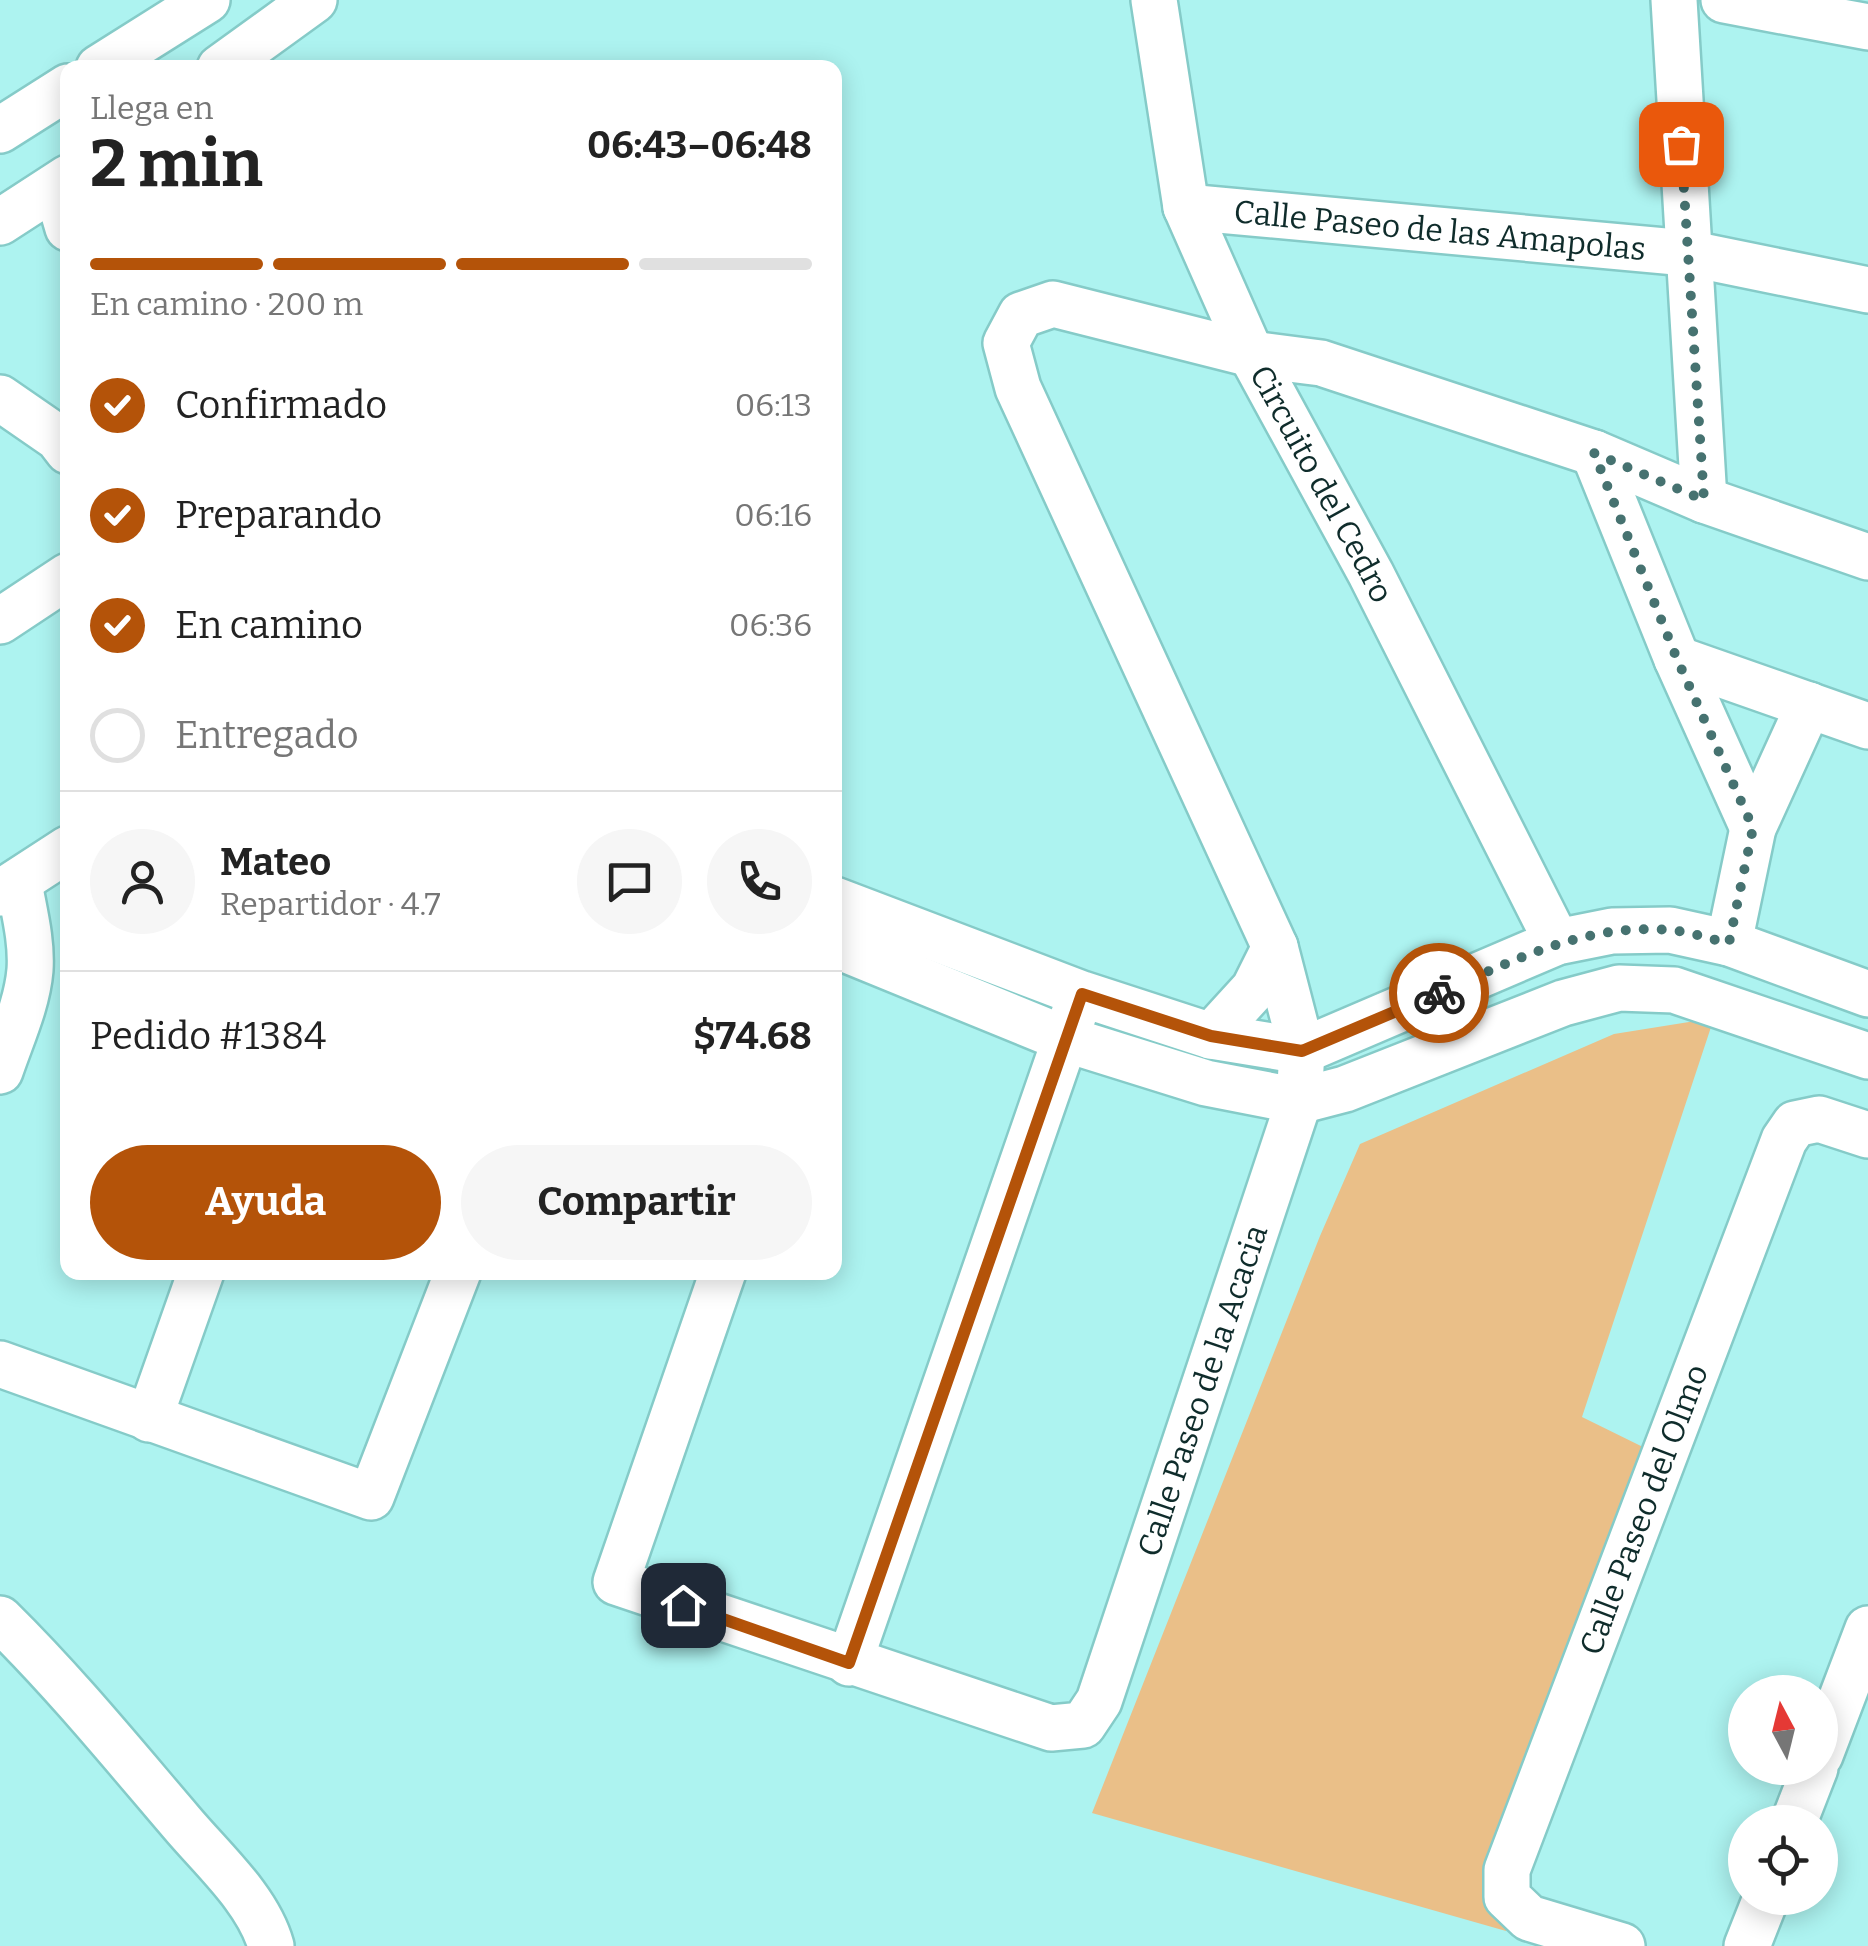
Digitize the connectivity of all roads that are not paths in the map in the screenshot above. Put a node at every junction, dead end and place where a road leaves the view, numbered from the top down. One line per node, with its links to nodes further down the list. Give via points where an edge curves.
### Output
1 (208, 0): 7 (street)
2 (314, 0): 8 (street)
3 (1154, 0): 12 (street, Circuito del Cedro)
4 (1674, 0): 14 (street)
5 (1724, 0): 6 (street)
6 (1868, 27)
7 (113, 60)
8 (231, 60)
9 (60, 93): 10 (street)
10 (0, 130)
11 (60, 200): 13 (street)
12 (1186, 207): 14 (street, Calle Paseo de las Amapolas); 16 (street, Circuito del Cedro)
13 (0, 222)
14 (1687, 252): 15 (street, Calle Paseo de las Amapolas); 20 (street)
15 (1868, 290)
16 (1251, 354): 19 (street, via 1321,363); 32 (street, Circuito del Cedro); 34 (street, via 1053,304 1021,315 1006,343 1018,388)
17 (0, 398): 18 (street)
18 (60, 441)
19 (1594, 453): 20 (street); 24 (street)
20 (1704, 500): 21 (street)
21 (1868, 557)
22 (60, 581): 23 (street)
23 (0, 621)
24 (1677, 659): 25 (street); 27 (street)
25 (1809, 705): 26 (street); 27 (street)
26 (1868, 726)
27 (1753, 828): 33 (street)
28 (60, 865): 29 (street)
29 (10, 888): 41 (street, via 28,927 30,969)
30 (842, 929): 35 (street)
31 (842, 930): 38 (street)
32 (1557, 942): 33 (street, via 1612,931 1670,930); 39 (street)
33 (1729, 943): 36 (street)
34 (1276, 947): 37 (street, via 1254,989); 39 (street)
35 (1082, 994): 37 (street); 38 (street)
36 (1868, 994)
37 (1211, 1036): 39 (street)
38 (1064, 1039): 42 (street, via 1206,1083); 51 (street)
39 (1302, 1051): 42 (street, Calle Paseo de la Acacia)
40 (1868, 1056): 42 (street, via 1674,990 1619,988)
41 (0, 1070)
42 (1299, 1100): 51 (street, Calle Paseo de la Acacia, via 1098,1700 1084,1725 1051,1728)
43 (1868, 1134): 55 (street, Calle Paseo del Olmo, via 1818,1119 1794,1124 1784,1140 1506,1870 1507,1897 1529,1918)
44 (198, 1280): 48 (street)
45 (455, 1280): 48 (street, via 371,1498)
46 (720, 1280): 51 (street, via 616,1582)
47 (0, 1364): 48 (street)
48 (150, 1418)
49 (0, 1619): 54 (street, via 226,1874 264,1923)
50 (1868, 1628): 52 (street)
51 (849, 1663)
52 (1838, 1707)
53 (1759, 1915): 56 (street)
54 (271, 1946)
55 (1622, 1946)
56 (1747, 1946)

